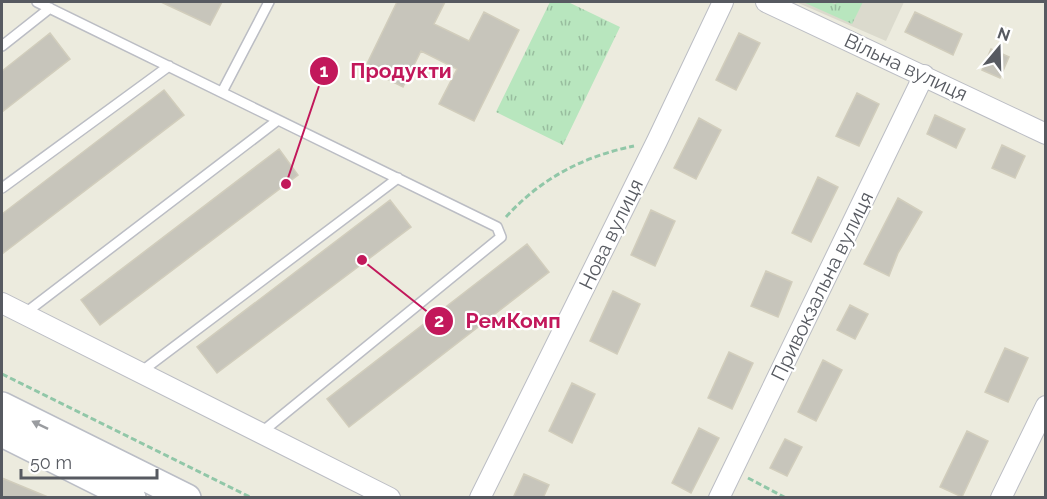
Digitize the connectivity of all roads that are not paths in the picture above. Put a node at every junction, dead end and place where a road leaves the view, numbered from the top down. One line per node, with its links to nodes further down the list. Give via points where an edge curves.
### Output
1 (37, 2): 5 (lane)
2 (268, 2): 9 (lane)
3 (723, 2): 24 (street, Нова вулиця)
4 (766, 2): 8 (street, Вільна вулиця)
5 (50, 8): 6 (lane); 7 (lane)
6 (2, 46)
7 (169, 66): 9 (lane); 13 (lane)
8 (924, 75): 11 (street, Вільна вулиця); 25 (street, Привокзальна вулиця)
9 (222, 92): 10 (lane)
10 (278, 120): 12 (lane); 15 (lane)
11 (1046, 134)
12 (398, 178): 16 (lane); 19 (lane, via 497,227 501,237)
13 (2, 188)
14 (2, 303): 15 (street)
15 (24, 314): 16 (street)
16 (142, 371): 19 (street)
17 (2, 406): 22 (main road, one-way to 17)
18 (1046, 406): 26 (street)
19 (262, 432): 23 (street)
20 (2, 433): 21 (main road)
21 (132, 498)
22 (187, 498)
23 (390, 498)
24 (480, 498)
25 (719, 498)
26 (1001, 498)

